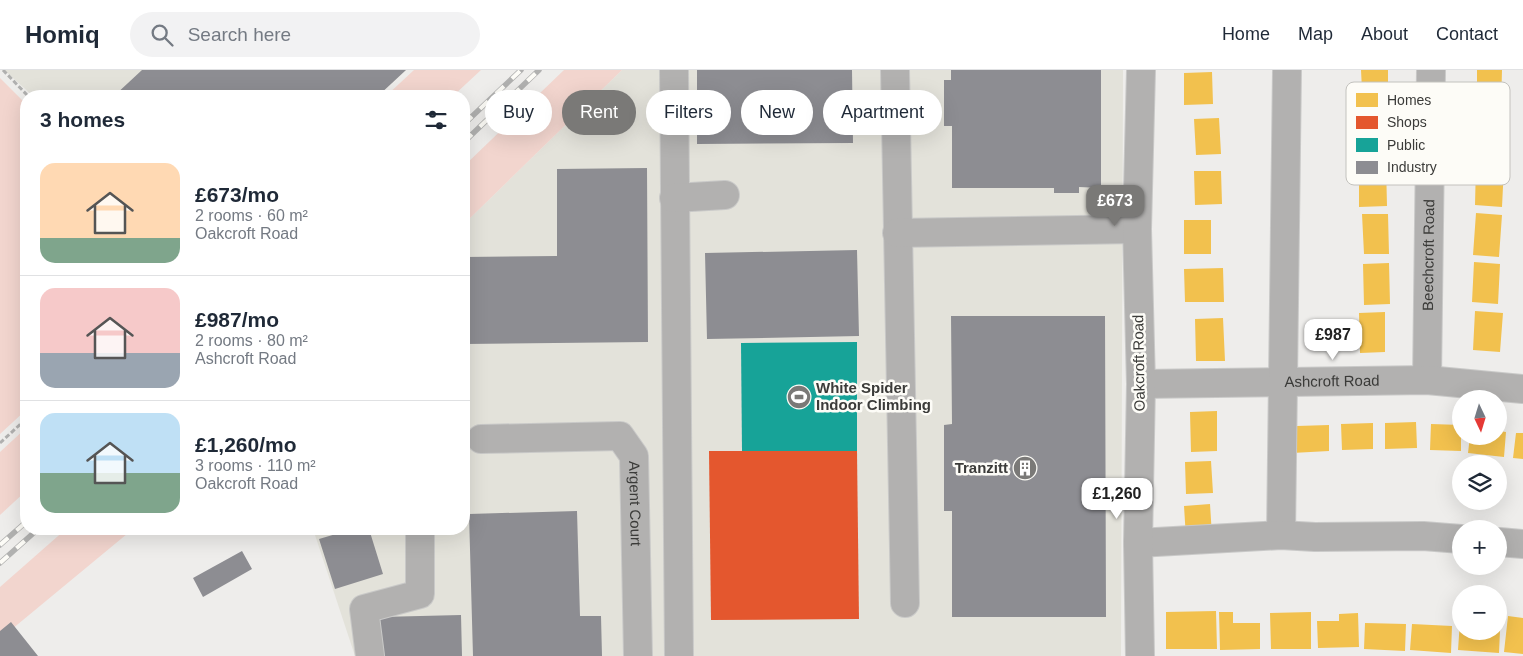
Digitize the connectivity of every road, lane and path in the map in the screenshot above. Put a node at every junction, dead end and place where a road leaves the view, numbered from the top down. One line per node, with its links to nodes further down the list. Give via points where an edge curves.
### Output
1 (3, 70): 6 (path)
2 (674, 70): 9 (street)
3 (895, 70): 11 (street)
4 (1140, 70): 10 (street, Oakcroft Road)
5 (1287, 70): 13 (street)
6 (22, 90)
7 (1429, 185): 12 (street, Beechcroft Road)
8 (725, 195): 9 (street)
9 (674, 198): 28 (street)
10 (1137, 229): 11 (street); 14 (street, Oakcroft Road)
11 (897, 233): 25 (street)
12 (1427, 380): 13 (street, Ashcroft Road); 15 (street, Ashcroft Road)
13 (1283, 383): 14 (street, Ashcroft Road); 20 (street)
14 (1141, 384): 22 (street, Oakcroft Road)
15 (1523, 388)
16 (20, 425): 18 (path)
17 (481, 439): 27 (street, Argent Court, via 620,436 634,456)
18 (0, 443)
19 (420, 535): 26 (street, via 420,594 364,609)
20 (1281, 535): 21 (street); 22 (street)
21 (1452, 538)
22 (1138, 543): 29 (street, Oakcroft Road)
23 (1507, 543): 24 (street)
24 (1523, 544)
25 (906, 603)
26 (370, 656)
27 (638, 656)
28 (679, 656)
29 (1140, 656)

